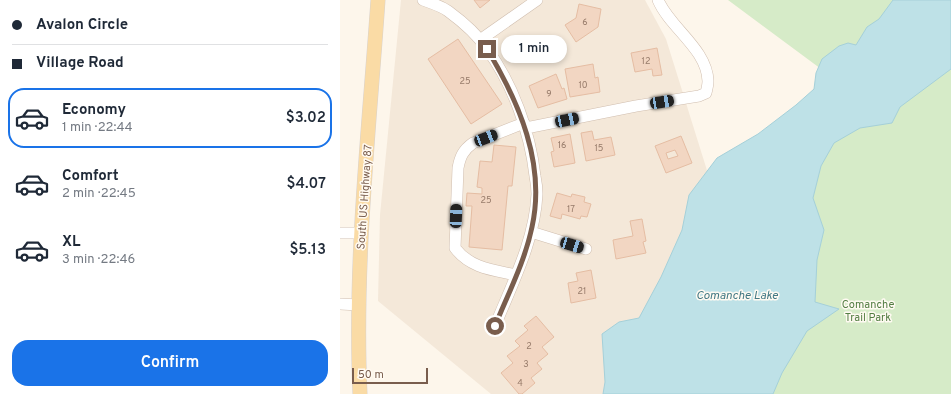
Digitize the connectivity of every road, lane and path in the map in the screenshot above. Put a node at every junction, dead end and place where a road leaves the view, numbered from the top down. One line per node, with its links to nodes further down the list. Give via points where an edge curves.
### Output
1 (378, 0): 9 (main road, South US Highway 87)
2 (423, 0): 5 (street, via 447,10)
3 (537, 0): 5 (street)
4 (658, 0): 6 (street, via 665,14 703,61 708,80 706,93)
5 (480, 40): 6 (street, via 502,74)
6 (525, 126): 7 (street, via 533,159 537,193); 11 (street, via 465,148 458,168 455,248 461,256 478,266)
7 (531, 232): 10 (street); 11 (street)
8 (340, 233): 9 (street)
9 (362, 233): 13 (main road, South US Highway 87)
10 (586, 250)
11 (516, 275): 14 (street)
12 (340, 304): 13 (street)
13 (359, 304): 15 (main road, South US Highway 87)
14 (495, 326)
15 (360, 394)

